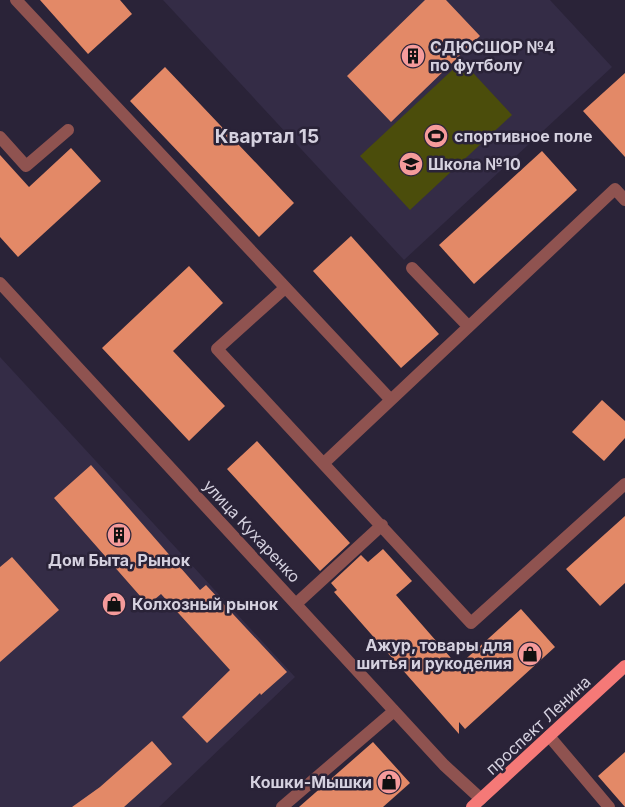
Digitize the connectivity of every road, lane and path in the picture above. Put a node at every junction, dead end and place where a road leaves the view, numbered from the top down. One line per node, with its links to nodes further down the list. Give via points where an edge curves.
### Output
1 (16, 0): 7 (street)
2 (68, 130): 3 (street, via 26,166)
3 (0, 137)
4 (625, 200): 8 (street, via 615,189)
5 (412, 268): 8 (street)
6 (0, 283): 13 (street, улица Кухаренко)
7 (285, 288): 9 (street); 10 (street, via 217,350)
8 (468, 326): 9 (street)
9 (390, 399): 10 (street)
10 (324, 463): 12 (street)
11 (625, 484): 12 (street, via 471,623)
12 (382, 525): 13 (street)
13 (297, 603): 15 (street, улица Кухаренко)
14 (625, 666): 16 (main road, проспект Ленина)
15 (394, 711): 17 (street, улица Кухаренко); 18 (street)
16 (549, 736): 17 (main road, проспект Ленина); 19 (street)
17 (477, 803)
18 (282, 807)
19 (609, 807)

